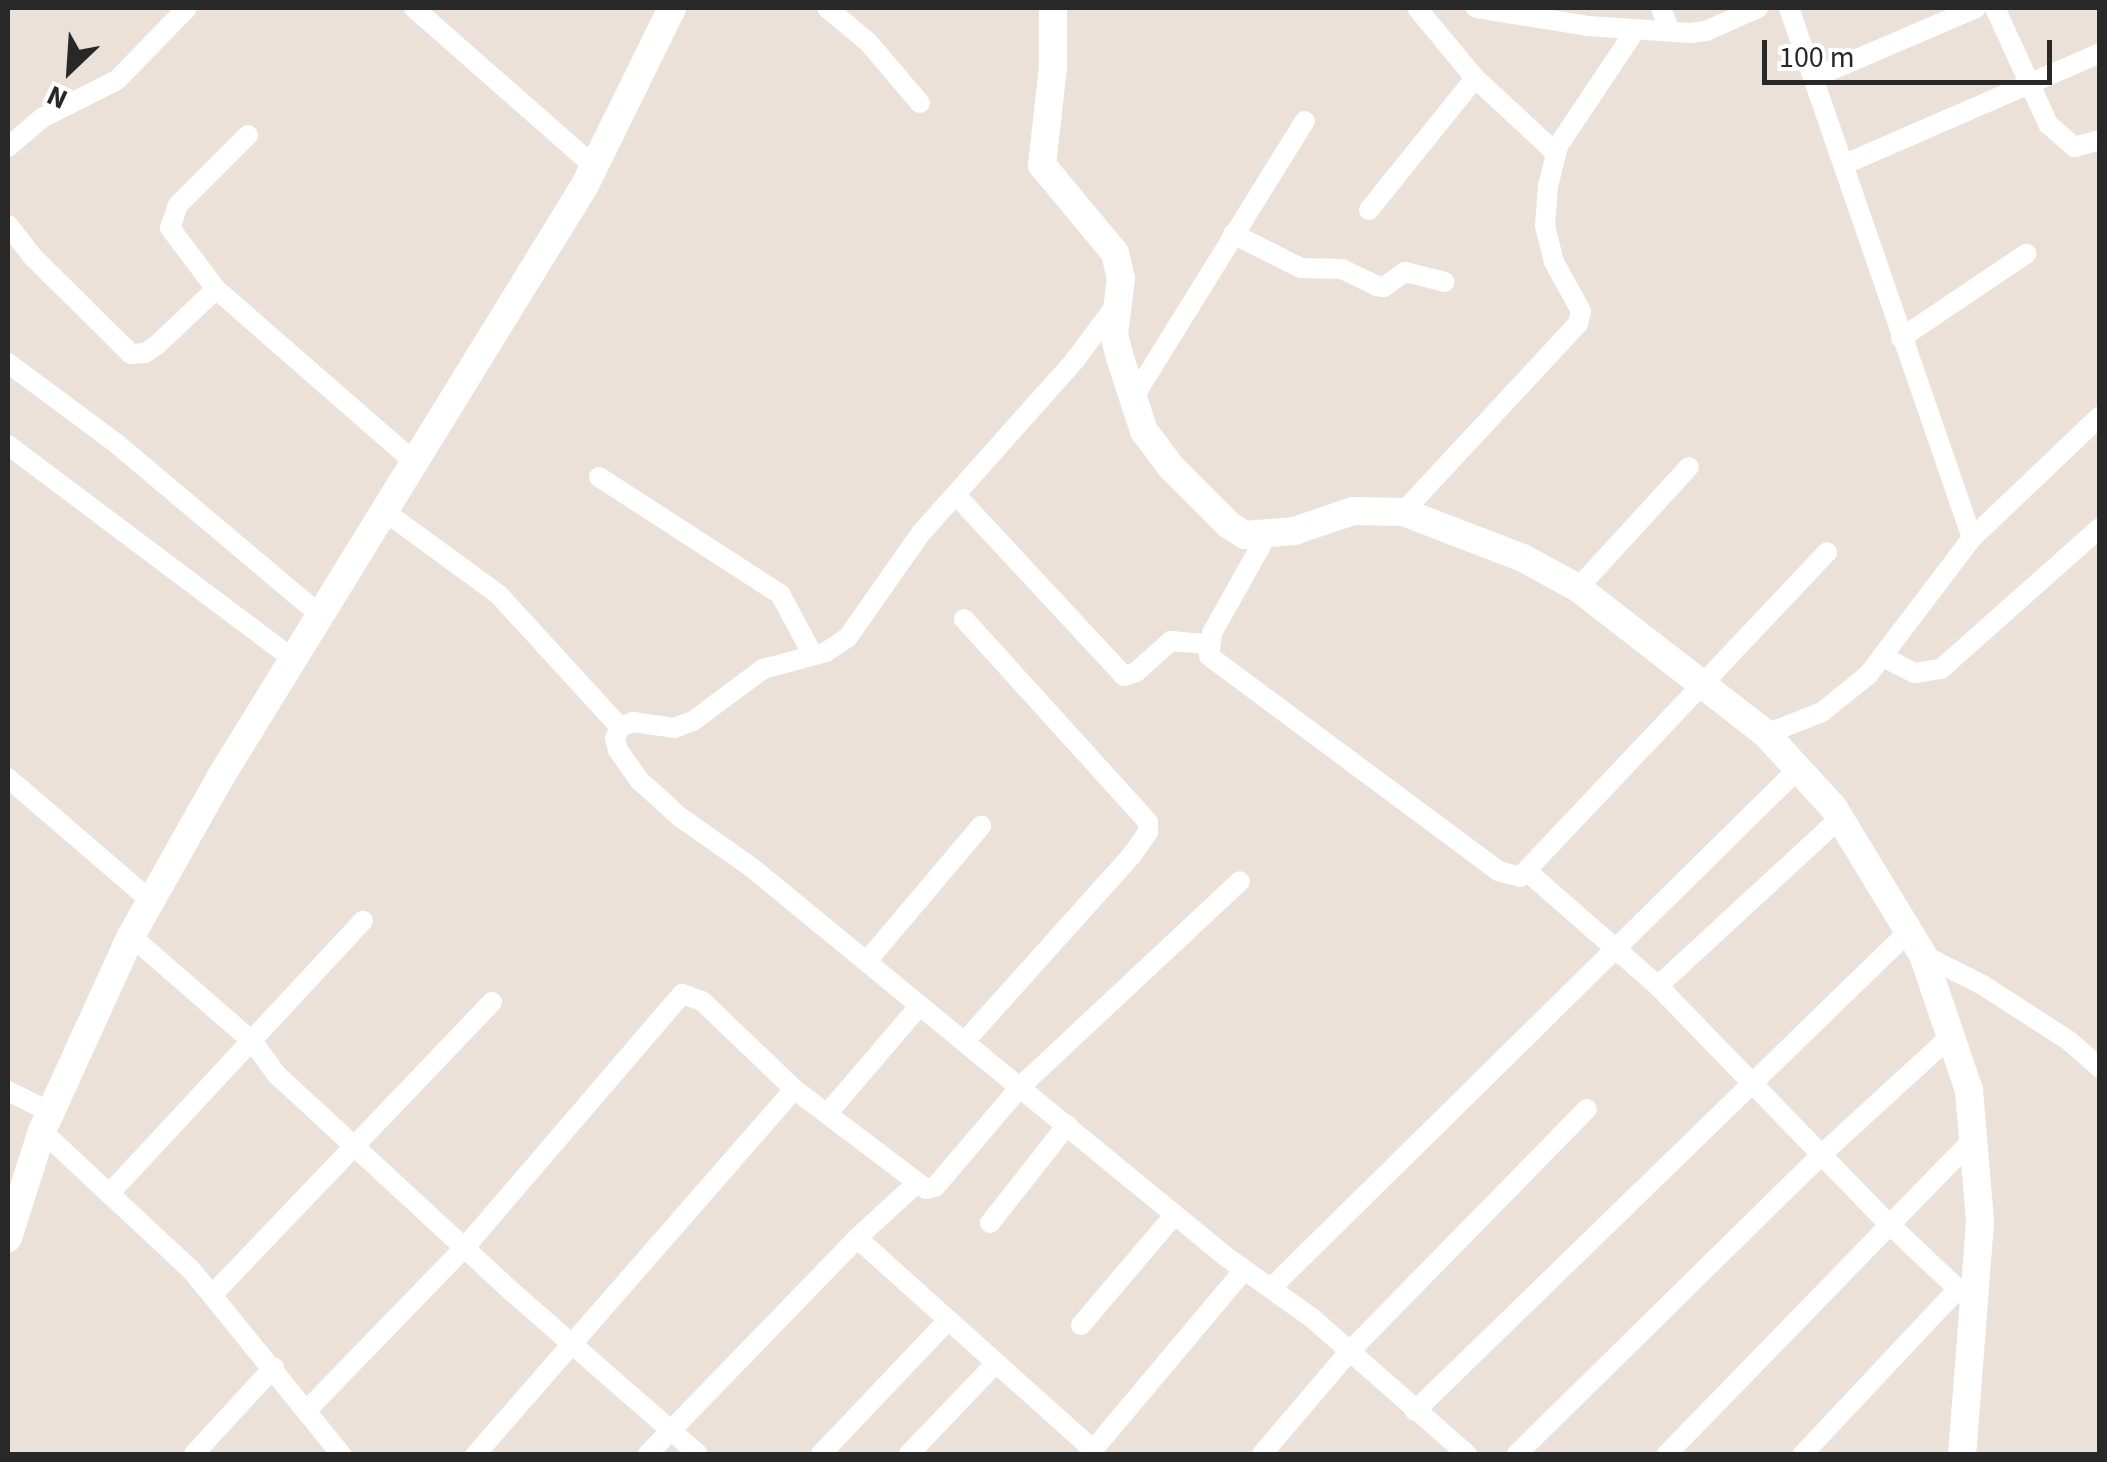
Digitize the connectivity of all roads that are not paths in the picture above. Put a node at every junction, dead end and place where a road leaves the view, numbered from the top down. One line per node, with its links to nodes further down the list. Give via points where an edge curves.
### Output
1 (188, 8): 23 (street, via 117,80 42,118)
2 (414, 8): 26 (street)
3 (672, 8): 26 (main road)
4 (828, 8): 19 (street, via 868,42)
5 (1053, 8): 33 (main road, via 1042,165 1115,253)
6 (1417, 8): 17 (street)
7 (1476, 8): 13 (street)
8 (1661, 8): 14 (street)
9 (1758, 8): 14 (street, via 1706,31)
10 (1788, 8): 16 (street)
11 (1976, 8): 16 (street)
12 (1995, 8): 18 (street)
13 (1636, 29): 14 (street); 24 (street)
14 (1670, 31)
15 (2100, 52): 18 (street)
16 (1814, 77): 25 (street)
17 (1475, 78): 24 (street); 27 (street)
18 (2029, 84): 22 (street, via 2064,142 2074,147); 25 (street)
19 (920, 103)
20 (1305, 121): 29 (street)
21 (248, 134): 32 (street, via 178,205 170,222)
22 (2100, 140)
23 (8, 146)
24 (1555, 152): 44 (street, via 1545,226 1554,262 1581,311 1578,324)
25 (1845, 164): 34 (street)
26 (594, 166): 39 (main road)
27 (1369, 210)
28 (8, 224): 32 (street, via 32,257 131,354 157,345)
29 (1234, 234): 31 (street, via 1301,268 1342,269 1377,286 1405,272); 36 (street)
30 (2026, 254): 34 (street)
31 (1445, 282)
32 (212, 292): 39 (street)
33 (1120, 299): 36 (main road, via 1114,334); 42 (street)
34 (1901, 338): 47 (street)
35 (8, 363): 50 (street, via 118,444)
36 (1133, 398): 46 (main road, via 1144,431 1170,467 1230,525)
37 (2100, 416): 47 (street)
38 (8, 445): 54 (street)
39 (414, 462): 43 (main road)
40 (1689, 467): 49 (street)
41 (599, 477): 53 (street, via 780,594)
42 (956, 495): 52 (street, via 1124,676 1171,641); 53 (street, via 848,637)
43 (384, 511): 50 (main road); 57 (street, via 498,594)
44 (1403, 512): 46 (main road, via 1353,512); 49 (main road, via 1523,558)
45 (2100, 528): 55 (street, via 1940,669 1915,674)
46 (1267, 535): 52 (street)
47 (1972, 538): 55 (street)
48 (1827, 552): 56 (street)
49 (1578, 588): 56 (main road)
50 (320, 615): 54 (main road)
51 (964, 618): 76 (street, via 1148,822 1132,856)
52 (1207, 644): 63 (street, via 1218,664 1498,871 1520,878)
53 (813, 656): 57 (street, via 763,669 674,728 633,722)
54 (293, 658): 65 (main road)
55 (1882, 658): 58 (street, via 1822,712)
56 (1701, 683): 58 (main road); 63 (street)
57 (620, 727): 70 (street, via 618,750 639,780)
58 (1766, 734): 59 (main road)
59 (1798, 769): 61 (main road); 69 (street)
60 (8, 778): 65 (street)
61 (1840, 818): 68 (main road); 71 (street)
62 (981, 826): 70 (street)
63 (1529, 873): 69 (street)
64 (1240, 881): 79 (street)
65 (151, 901): 67 (main road)
66 (363, 921): 75 (street)
67 (132, 936): 75 (street); 84 (main road)
68 (1915, 944): 74 (main road); 77 (street, via 2068,1040); 78 (street)
69 (1618, 947): 71 (street); 98 (street)
70 (867, 961): 73 (street)
71 (1658, 986): 78 (street)
72 (492, 1002): 87 (street)
73 (920, 1004): 76 (street); 83 (street)
74 (1951, 1036): 86 (main road, via 1969,1090); 88 (street)
75 (253, 1042): 87 (street, via 276,1074); 90 (street)
76 (965, 1042): 79 (street)
77 (2100, 1068)
78 (1751, 1085): 88 (street); 108 (street)
79 (1020, 1087): 85 (street); 89 (street, via 936,1186)
80 (794, 1088): 83 (street); 96 (street, via 702,1000 682,994); 103 (street)
81 (8, 1091): 84 (street)
82 (1587, 1109): 104 (street)
83 (827, 1114): 89 (street)
84 (46, 1122): 90 (street); 94 (main road)
85 (1067, 1126): 91 (street); 92 (street)
86 (1973, 1139): 93 (street); 100 (main road, via 1980,1222)
87 (357, 1145): 96 (street); 99 (street)
88 (1821, 1155): 93 (street); 120 (street)
89 (916, 1184): 95 (street)
90 (110, 1194): 99 (street)
91 (1175, 1214): 97 (street); 102 (street)
92 (990, 1223)
93 (1888, 1224): 100 (street); 121 (street)
94 (8, 1238)
95 (857, 1238): 101 (street); 109 (street)
96 (466, 1246): 103 (street); 107 (street)
97 (1244, 1270): 98 (street); 111 (street)
98 (1270, 1288): 104 (street)
99 (212, 1294): 106 (street)
100 (1967, 1298): 122 (street); 123 (main road)
101 (948, 1320): 105 (street); 117 (street)
102 (1081, 1324)
103 (576, 1344): 109 (street); 114 (street)
104 (1349, 1352): 108 (street); 119 (street)
105 (996, 1363): 111 (street); 118 (street)
106 (274, 1366): 107 (street); 112 (street)
107 (308, 1410): 113 (street)
108 (1415, 1412): 110 (street)
109 (672, 1427): 115 (street); 116 (street)
110 (1453, 1450)
111 (1093, 1453)
112 (194, 1454)
113 (341, 1454)
114 (476, 1454)
115 (648, 1454)
116 (698, 1454)
117 (821, 1454)
118 (909, 1454)
119 (1262, 1454)
120 (1517, 1454)
121 (1668, 1454)
122 (1803, 1454)
123 (1962, 1454)

